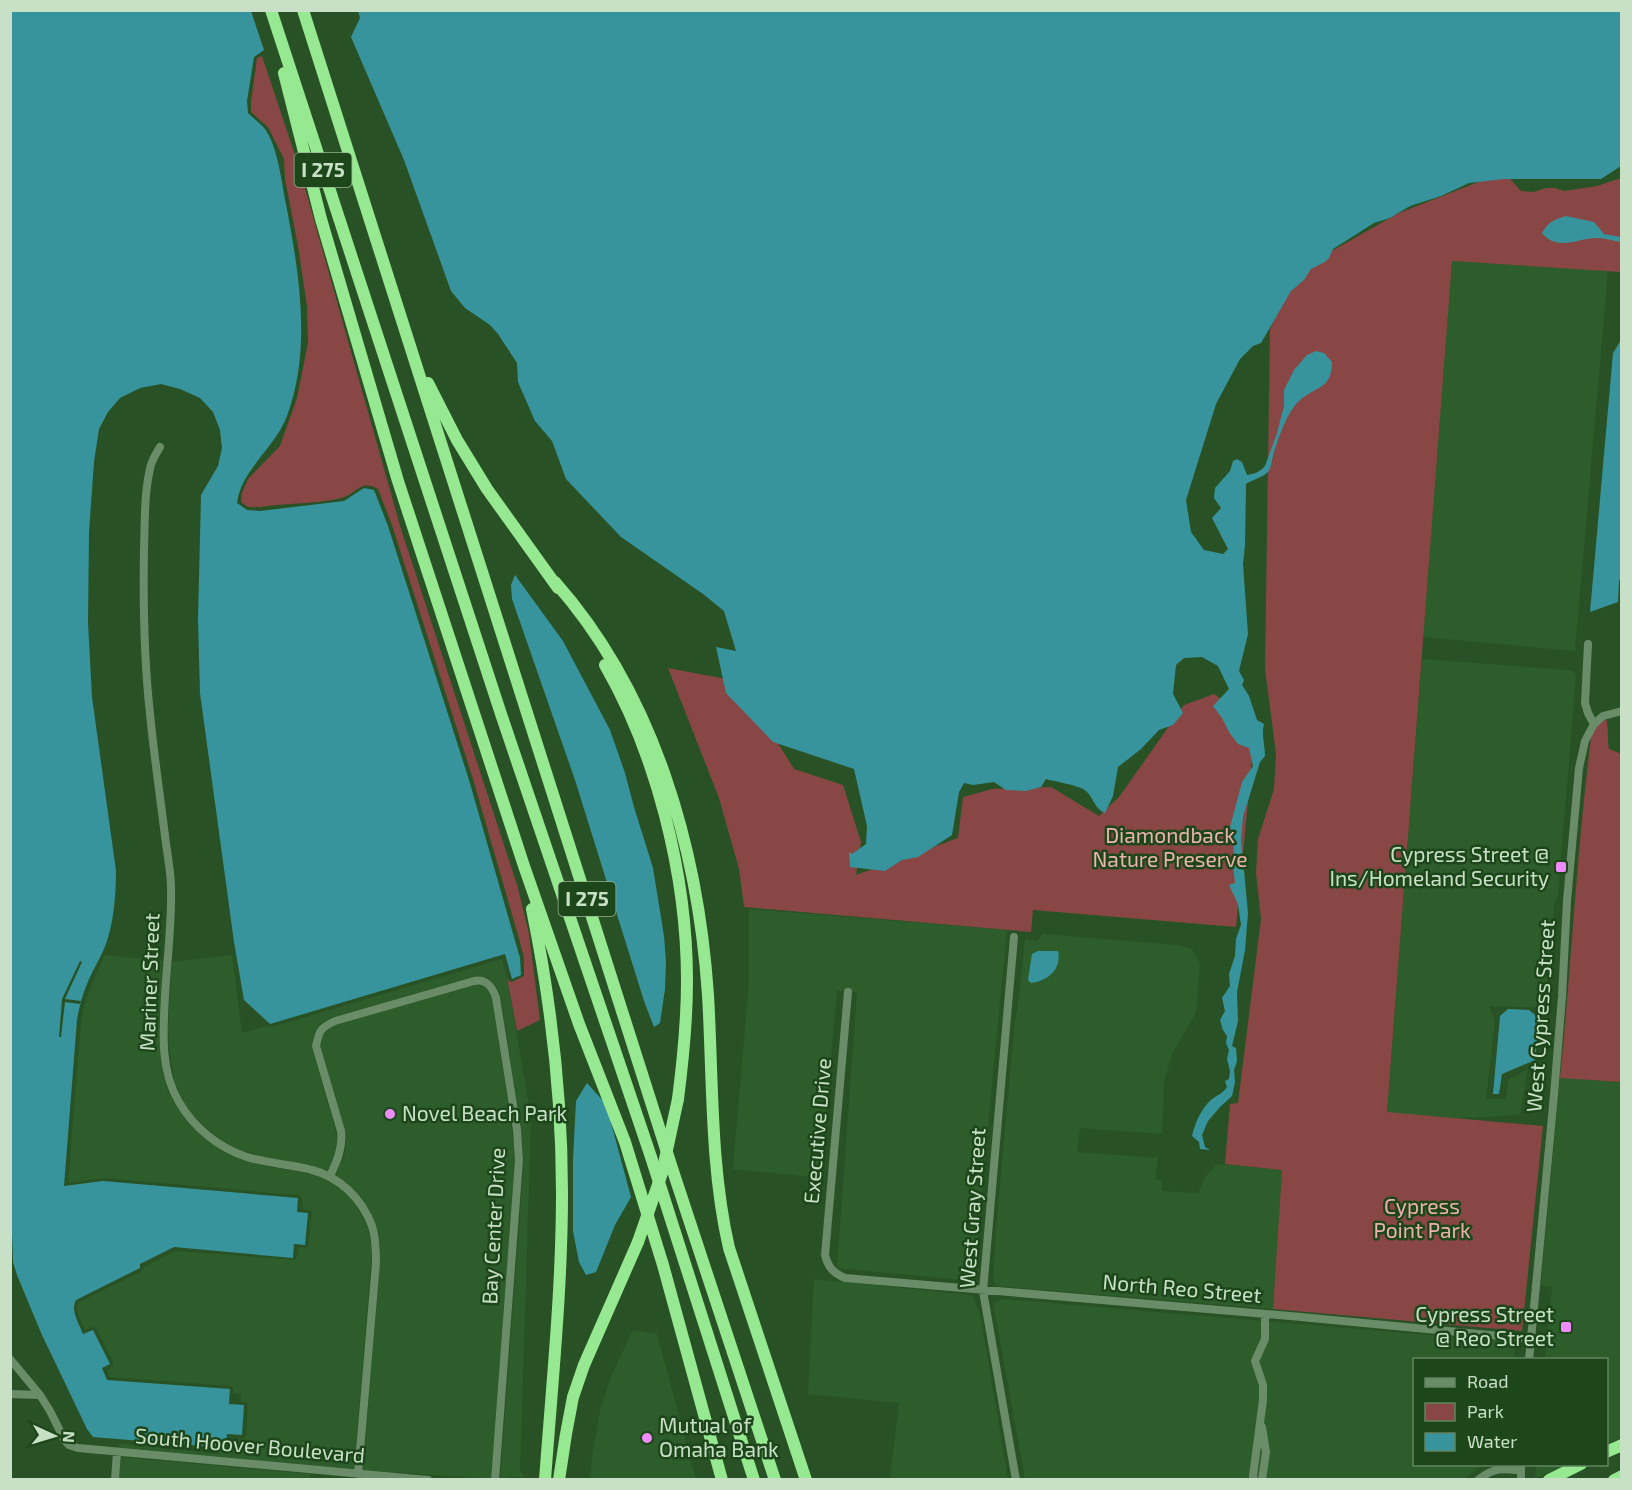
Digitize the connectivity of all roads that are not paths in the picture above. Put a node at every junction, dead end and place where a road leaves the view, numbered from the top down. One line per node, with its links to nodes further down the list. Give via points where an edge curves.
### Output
1 (270, 10): 9 (highway, via 318,209 398,481); 36 (highway, I 275)
2 (303, 10): 3 (highway, I 275)
3 (401, 317): 5 (highway, via 457,440); 37 (highway, I 275)
4 (160, 447): 12 (street, Mariner Street, via 150,466 146,500 144,612 150,714 171,885 164,1025 170,1085 189,1117 227,1149 264,1162)
5 (555, 582): 34 (highway, bridge, via 609,672 649,764 680,888 687,969 685,1043 662,1173 638,1242 573,1397); 38 (highway, via 586,620 635,704 679,823 704,951 716,1169 724,1226)
6 (1588, 644): 8 (street, via 1585,703)
7 (1622, 711): 8 (street, via 1603,716)
8 (1594, 724): 16 (street, West Cypress Street, via 1585,741 1576,790)
9 (524, 866): 33 (highway, via 549,1005 561,1136 560,1257); 35 (highway, via 625,1142)
10 (1014, 937): 14 (street, West Gray Street)
11 (848, 992): 13 (street, Executive Drive, via 825,1255)
12 (330, 1176): 27 (street, Mariner Street, via 358,1200 376,1245); 32 (street, Bay Center Drive, via 342,1142 316,1046 324,1026 474,981 493,988 519,1160)
13 (833, 1272): 14 (street, North Reo Street, via 845,1278)
14 (982, 1291): 15 (street, North Reo Street); 39 (street, West Gray Street)
15 (1265, 1314): 16 (street, North Reo Street); 21 (street, via 1265,1339 1255,1360 1263,1385)
16 (1531, 1339): 17 (street, West Cypress Street)
17 (1528, 1358)
18 (10, 1359): 20 (street)
19 (10, 1394): 20 (street)
20 (40, 1395): 24 (street, South Hoover Boulevard, via 69,1445)
21 (1260, 1413): 40 (street); 41 (street, via 1266,1452)
22 (1622, 1445): 23 (highway)
23 (1608, 1451)
24 (117, 1452): 28 (street, South Hoover Boulevard); 30 (street)
25 (1577, 1466): 43 (highway)
26 (1520, 1473): 42 (street, via 1499,1468)
27 (358, 1474): 28 (street, South Hoover Boulevard); 31 (street, South Hoover Boulevard)
28 (314, 1475)
29 (1622, 1476): 44 (highway)
30 (115, 1479)
31 (428, 1479)
32 (495, 1479)
33 (545, 1479)
34 (559, 1479)
35 (722, 1479)
36 (754, 1479)
37 (775, 1479)
38 (806, 1479)
39 (1016, 1479)
40 (1254, 1479)
41 (1262, 1479)
42 (1478, 1479)
43 (1550, 1479)
44 (1614, 1479)

